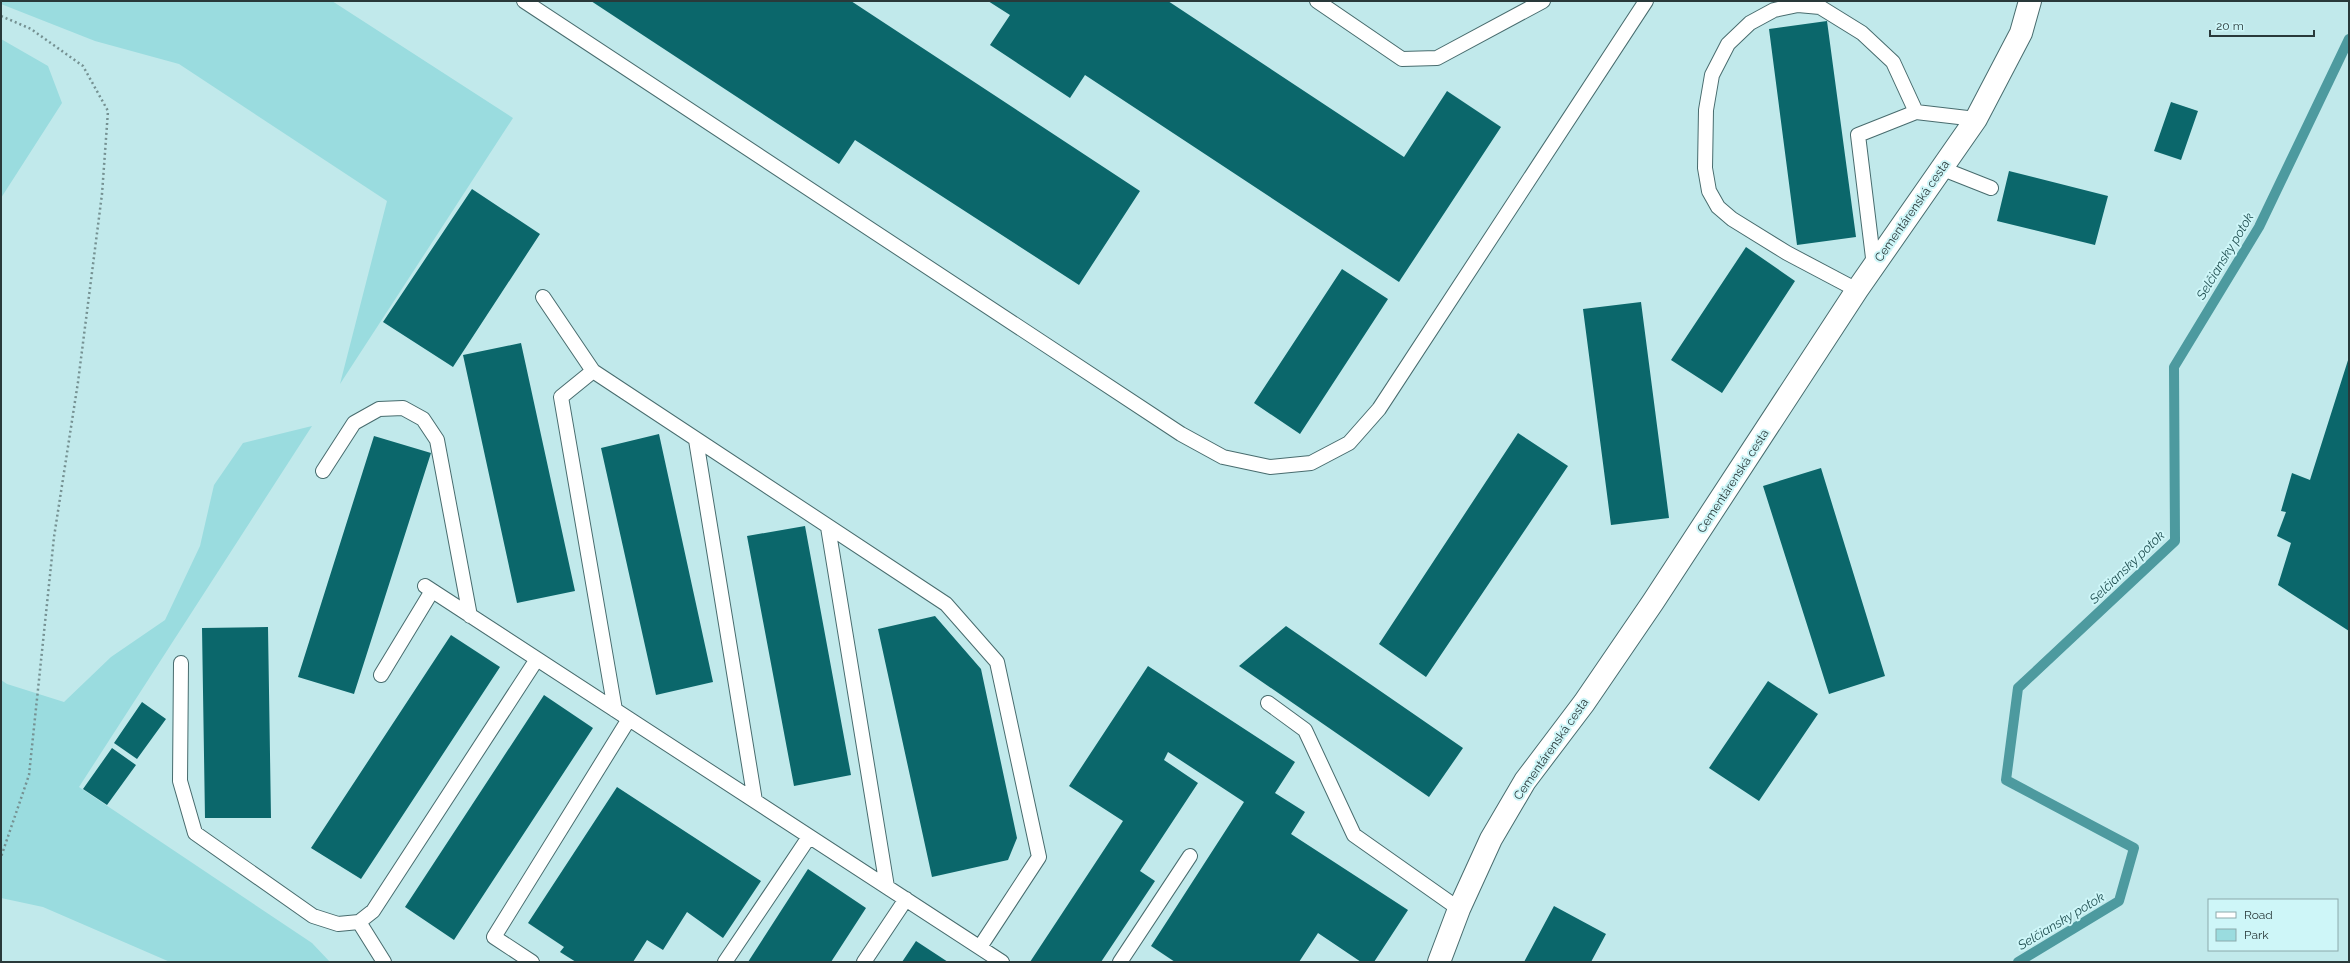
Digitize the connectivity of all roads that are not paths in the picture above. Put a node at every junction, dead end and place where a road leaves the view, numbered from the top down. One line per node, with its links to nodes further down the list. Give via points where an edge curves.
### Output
1 (524, 1): 4 (lane, via 1181,434 1223,457 1270,467 1311,462 1350,443 1379,409)
2 (1317, 1): 3 (lane, via 1402,59 1438,58)
3 (1543, 1)
4 (1646, 1)
5 (2030, 1): 7 (street, Cementárenská cesta, via 2021,33)
6 (1916, 112): 7 (lane); 10 (lane, via 1858,135); 11 (lane, via 1893,62 1862,33 1820,7 1798,5 1774,10 1750,23 1728,44 1712,75 1706,110 1705,168 1709,190 1718,207 1732,219 1787,253)
7 (1976, 118): 8 (street, Cementárenská cesta)
8 (1942, 169): 9 (lane); 10 (street, Cementárenská cesta)
9 (1991, 188)
10 (1874, 266): 11 (street, Cementárenská cesta)
11 (1857, 290): 29 (street, Cementárenská cesta, via 1657,595 1584,703 1526,781 1491,839)
12 (543, 297): 13 (lane)
13 (593, 371): 14 (lane); 22 (lane, via 561,397)
14 (696, 440): 16 (lane); 24 (lane)
15 (323, 471): 17 (lane, via 354,423 379,409 403,408 423,419 437,440)
16 (828, 526): 27 (lane); 31 (lane, via 946,604 997,662 1039,857)
17 (470, 616): 18 (lane); 20 (lane, via 429,589)
18 (537, 659): 22 (lane); 30 (lane, via 373,911)
19 (181, 663): 30 (lane, via 180,781 195,833 313,916 338,924)
20 (381, 675)
21 (1268, 703): 29 (lane, via 1305,730 1354,835)
22 (615, 710): 23 (lane)
23 (629, 719): 24 (lane); 33 (lane, via 494,937)
24 (755, 801): 25 (lane)
25 (809, 837): 27 (lane); 34 (lane)
26 (1190, 856): 37 (lane)
27 (887, 887): 28 (lane)
28 (906, 899): 31 (lane); 35 (lane)
29 (1459, 909): 38 (street, Cementárenská cesta)
30 (359, 922): 32 (lane)
31 (980, 947): 36 (lane)
32 (384, 962)
33 (532, 962)
34 (725, 962)
35 (864, 962)
36 (1002, 962)
37 (1120, 962)
38 (1439, 962)

